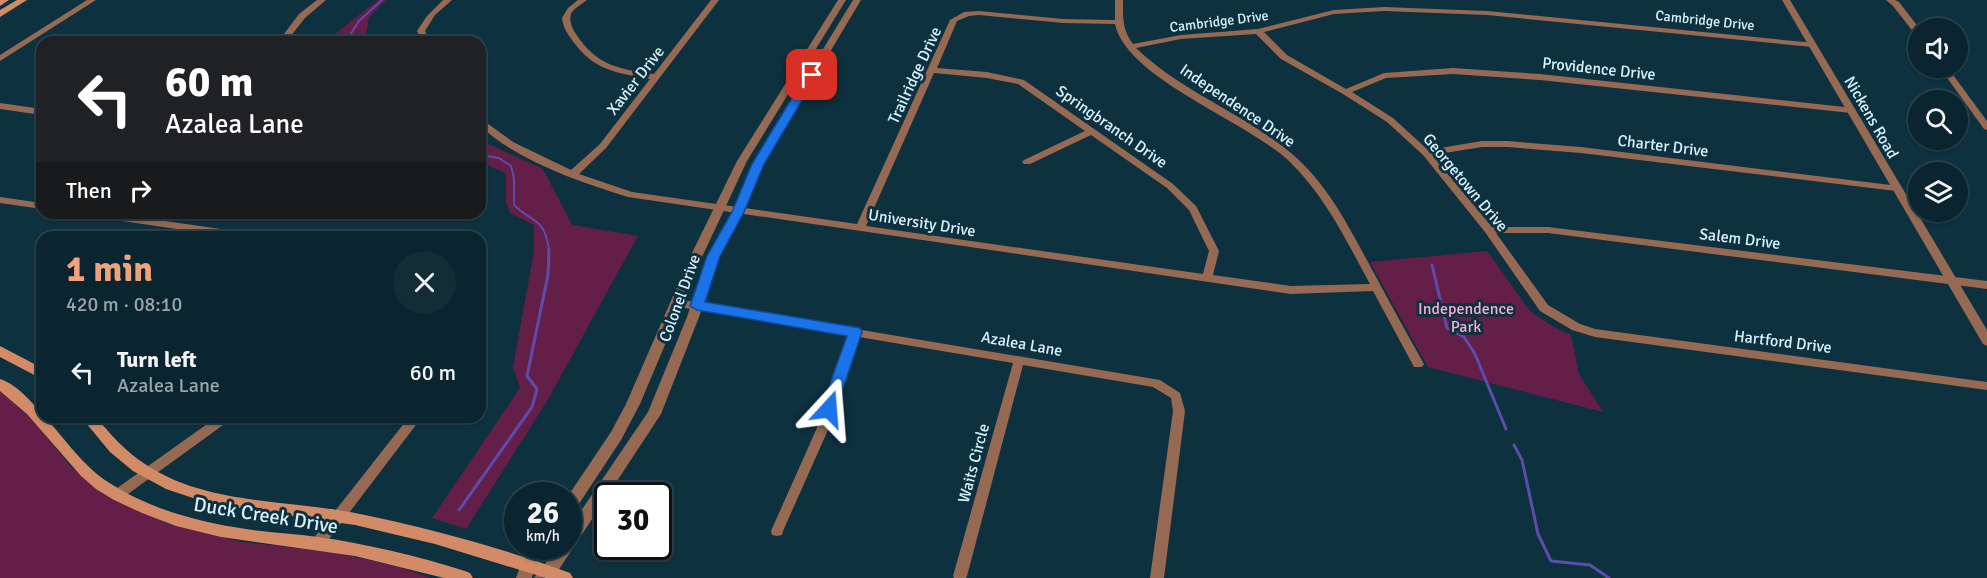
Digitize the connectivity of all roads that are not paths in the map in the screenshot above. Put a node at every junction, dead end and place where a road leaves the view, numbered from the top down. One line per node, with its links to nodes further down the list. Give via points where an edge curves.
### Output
1 (23, 0): 14 (main road)
2 (92, 0): 23 (street)
3 (322, 0): 19 (street, via 302,16)
4 (448, 0): 20 (street, via 424,23)
5 (583, 0): 25 (street, via 571,7 566,26 584,52 615,70)
6 (715, 0): 25 (street, Xavier Drive)
7 (842, 0): 40 (street, Colonel Drive, via 756,137)
8 (857, 0): 41 (street, Colonel Drive, via 758,164)
9 (1119, 0): 17 (street, Independence Drive)
10 (1378, 0): 15 (street)
11 (1786, 0): 21 (street, Nickens Road)
12 (1890, 0): 16 (street)
13 (0, 3): 14 (main road)
14 (3, 8)
15 (1384, 9): 18 (street, Cambridge Drive, via 1334,12); 21 (street, Cambridge Drive, via 1487,13)
16 (1908, 19)
17 (1119, 22): 22 (street, Independence Drive); 24 (street, Trailridge Drive, via 967,14 954,20)
18 (1258, 31): 22 (street, Cambridge Drive, via 1181,37); 27 (street, Georgetown Drive, via 1284,57)
19 (287, 36)
20 (424, 36)
21 (1812, 45): 29 (street, Nickens Road)
22 (1131, 47): 49 (street, Independence Drive, via 1150,65 1274,144 1297,163 1334,208)
23 (0, 59)
24 (933, 70): 33 (street, Springbranch Drive, via 1021,82); 43 (street, Trailridge Drive)
25 (657, 77): 36 (street, Xavier Drive, via 603,146)
26 (1951, 78): 32 (street)
27 (1347, 92): 29 (street, Providence Drive, via 1395,74 1454,71); 34 (street, Georgetown Drive, via 1390,120)
28 (0, 106): 30 (street)
29 (1851, 110): 37 (street, Nickens Road)
30 (36, 111)
31 (486, 127): 36 (street, University Drive, via 496,136)
32 (1987, 127)
33 (1093, 131): 35 (street); 46 (street, Springbranch Drive, via 1170,186 1193,208 1214,251)
34 (1426, 153): 37 (street, Charter Drive, via 1507,144); 44 (street, Georgetown Drive)
35 (1027, 162)
36 (573, 174): 40 (street, University Drive, via 631,195)
37 (1896, 188): 47 (street, Nickens Road)
38 (0, 200): 39 (street)
39 (36, 205)
40 (719, 209): 41 (street, University Drive); 50 (street, Colonel Drive)
41 (738, 212): 43 (street, University Drive); 51 (street, Colonel Drive, via 713,256)
42 (130, 219): 45 (street)
43 (860, 228): 46 (street, University Drive)
44 (1489, 230): 47 (street, Salem Drive, via 1548,230); 52 (street, Georgetown Drive, via 1544,308)
45 (213, 231)
46 (1207, 279): 49 (street, University Drive, via 1291,290)
47 (1950, 280): 48 (street, Salem Drive); 54 (street, Nickens Road)
48 (1987, 285)
49 (1377, 287): 57 (street, Independence Drive)
50 (677, 303): 51 (street, Azalea Lane); 67 (street, Colonel Drive, via 633,404)
51 (697, 306): 53 (street, Azalea Lane); 70 (street, Colonel Drive, via 654,414)
52 (1576, 327): 60 (street, Hartford Drive, via 1594,333)
53 (855, 332): 56 (street, Azalea Lane); 71 (street, via 822,430)
54 (1987, 341)
55 (0, 351): 58 (main road)
56 (1020, 360): 76 (street, Waits Circle); 79 (street, Azalea Lane, via 1156,383 1176,396 1179,411)
57 (1418, 364)
58 (36, 372)
59 (0, 384): 61 (main road, Duck Creek Drive)
60 (1987, 386)
61 (36, 411)
62 (46, 423): 68 (main road, Duck Creek Drive, via 77,467)
63 (93, 423): 66 (main road, Duck Creek Drive, via 112,446)
64 (218, 423): 66 (street)
65 (411, 423): 69 (street)
66 (148, 473): 68 (street); 69 (main road, Duck Creek Drive, via 201,496)
67 (582, 488)
68 (117, 495): 72 (main road, Duck Creek Drive, via 176,521 237,534)
69 (338, 515): 72 (street); 74 (main road, Duck Creek Drive, via 415,531)
70 (582, 524)
71 (777, 531)
72 (318, 543): 77 (main road, Duck Creek Drive, via 410,560)
73 (557, 560): 75 (street, Colonel Drive)
74 (526, 572): 75 (main road, Duck Creek Drive)
75 (546, 575): 78 (main road, Duck Creek Drive)
76 (960, 576)
77 (465, 578)
78 (565, 578)
79 (1157, 578)

